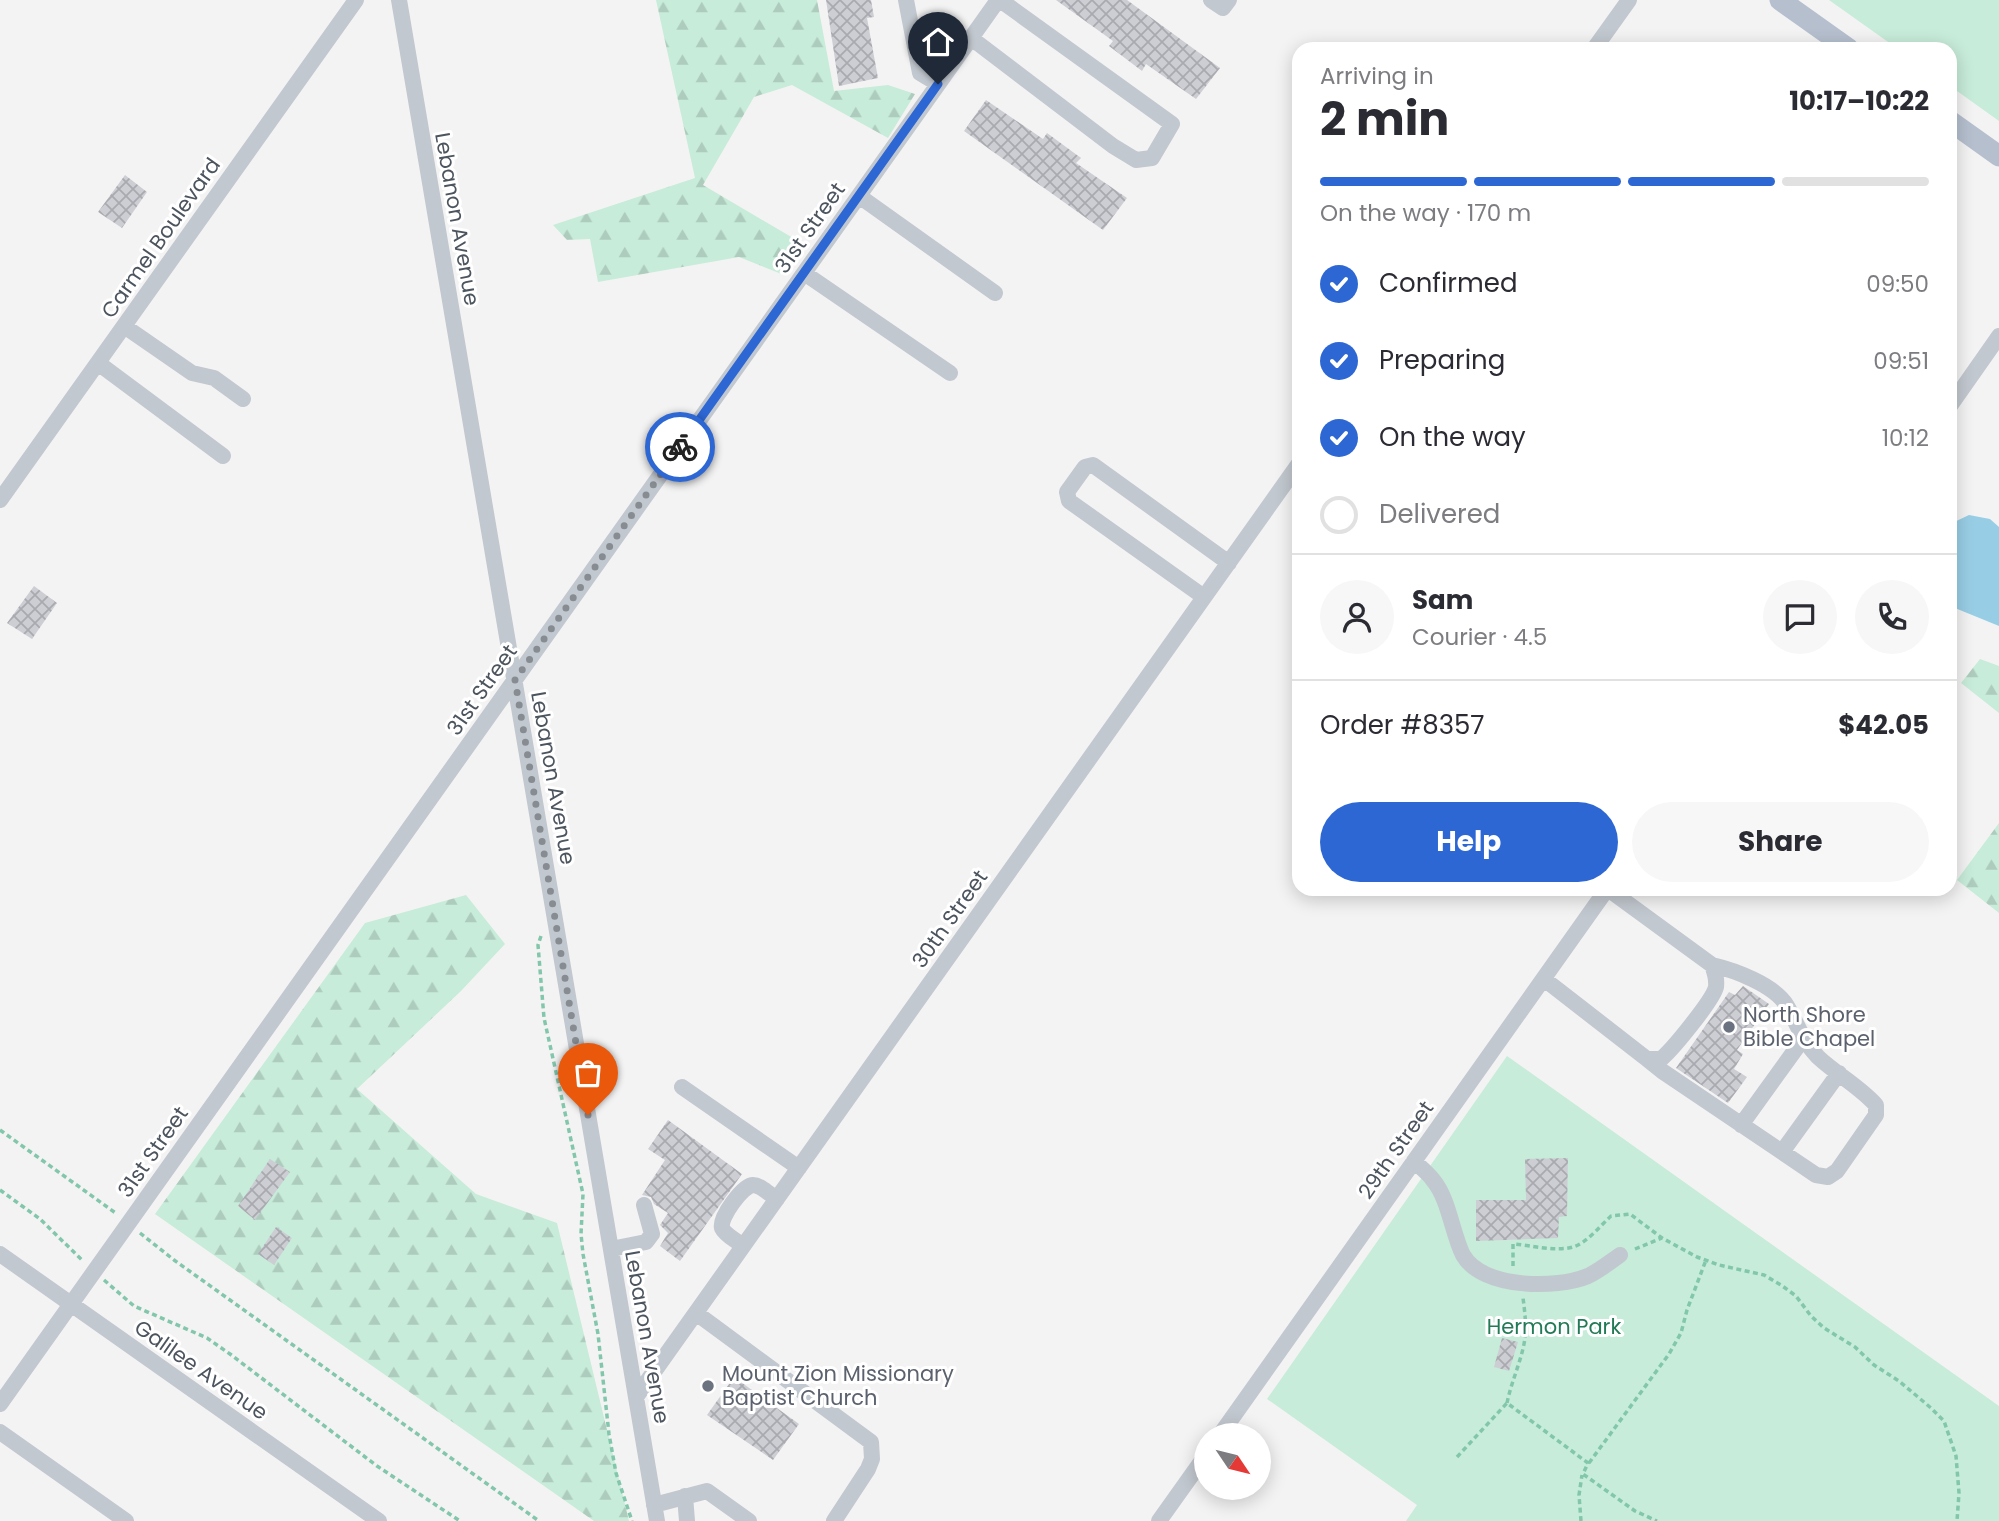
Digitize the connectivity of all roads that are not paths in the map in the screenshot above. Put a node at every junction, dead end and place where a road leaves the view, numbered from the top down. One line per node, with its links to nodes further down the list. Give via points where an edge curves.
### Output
1 (356, 0): 16 (street, Carmel Boulevard)
2 (399, 0): 27 (street, Lebanon Avenue)
3 (906, 0): 10 (street, via 920,73)
4 (999, 0): 7 (street, 31st Street); 7 (street, via 1172,124 1152,158 1136,160 1113,146)
5 (1629, 0): 8 (street)
6 (1780, 0): 9 (main road)
7 (971, 38): 10 (street, 31st Street)
8 (1599, 42)
9 (1839, 42)
10 (938, 84): 13 (street, 31st Street)
11 (1957, 126): 12 (main road)
12 (1999, 156)
13 (859, 196): 14 (street, 31st Street); 15 (street)
14 (804, 273): 19 (street); 27 (street, 31st Street)
15 (995, 293)
16 (124, 326): 18 (street, Carmel Boulevard); 21 (street, via 192,373 214,378)
17 (1999, 336): 20 (street)
18 (98, 363): 22 (street); 24 (street, Carmel Boulevard)
19 (950, 373)
20 (1957, 396)
21 (243, 398)
22 (223, 456)
23 (1292, 474): 25 (street, 30th Street)
24 (0, 500)
25 (1229, 563): 26 (street, 30th Street); 26 (street, via 1093,465 1085,467 1067,492 1069,501)
26 (1204, 597): 39 (street, 30th Street)
27 (515, 680): 43 (street, Lebanon Avenue); 46 (street, 31st Street)
28 (1602, 896): 31 (street, 29th Street)
29 (1617, 896): 30 (street)
30 (1712, 965): 32 (street, via 1738,971 1785,1002); 33 (street, via 1715,990 1672,1049 1661,1059)
31 (1544, 979): 33 (street); 38 (street, 29th Street)
32 (1803, 1039): 34 (street); 36 (street)
33 (1647, 1059): 36 (street)
34 (1839, 1073): 37 (street); 37 (street, via 1864,1091 1876,1105 1876,1115 1837,1171 1828,1177 1816,1175)
35 (682, 1087): 39 (street)
36 (1741, 1125): 37 (street)
37 (1782, 1152)
38 (1414, 1161): 45 (street, via 1435,1181 1464,1255 1486,1275 1517,1282 1560,1283 1589,1275); 50 (street, 29th Street)
39 (799, 1168): 40 (street, 30th Street)
40 (777, 1199): 42 (street, 30th Street); 42 (street, via 758,1186 743,1189 722,1219 726,1233)
41 (644, 1205): 43 (street, via 652,1234 646,1242)
42 (743, 1246): 47 (street, 30th Street)
43 (611, 1249): 48 (street, Lebanon Avenue)
44 (0, 1254): 46 (street, Galilee Avenue)
45 (1620, 1255)
46 (71, 1304): 49 (street, 31st Street); 56 (street, Galilee Avenue)
47 (696, 1312): 48 (street, 30th Street); 59 (street, via 871,1442 868,1469)
48 (636, 1397): 54 (street, Lebanon Avenue)
49 (0, 1404)
50 (1228, 1423)
51 (0, 1432): 55 (street)
52 (1194, 1472): 60 (street)
53 (685, 1496): 54 (street); 57 (street); 58 (street, via 707,1492)
54 (655, 1513)
55 (126, 1521)
56 (379, 1521)
57 (687, 1521)
58 (749, 1521)
59 (834, 1521)
60 (1159, 1521)

